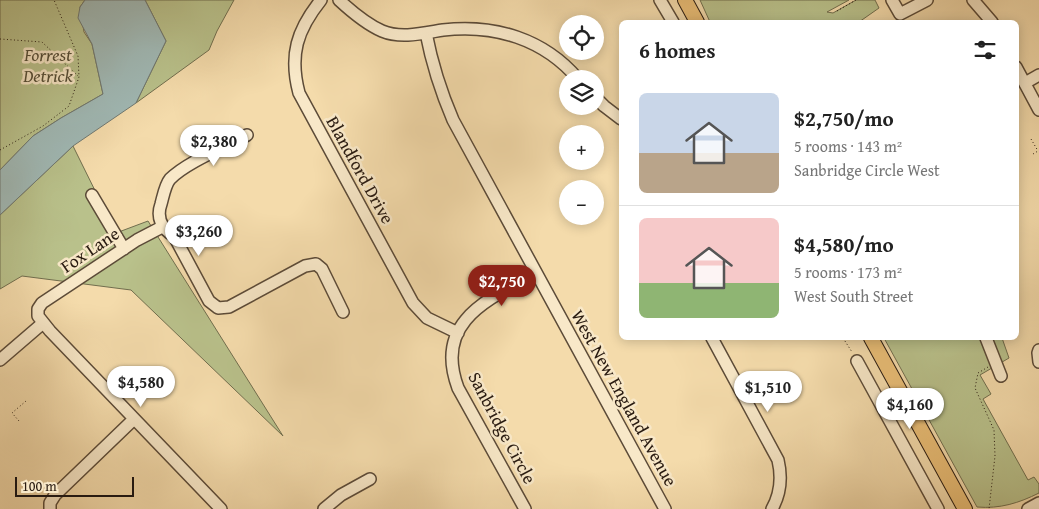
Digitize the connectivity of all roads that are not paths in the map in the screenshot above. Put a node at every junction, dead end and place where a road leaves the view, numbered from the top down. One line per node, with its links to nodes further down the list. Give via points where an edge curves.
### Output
1 (321, 0): 26 (street, Blandford Drive, via 304,23 295,48 294,65 299,93 413,303 427,318)
2 (338, 0): 11 (street, via 357,17 383,32 398,35)
3 (660, 0): 8 (street)
4 (685, 0): 9 (main road)
5 (892, 0): 6 (street, via 900,14)
6 (927, 0)
7 (973, 0): 10 (street)
8 (672, 20)
9 (697, 20)
10 (990, 20)
11 (426, 33): 12 (street, via 470,28 502,32 540,47); 23 (street, West New England Avenue, via 441,94)
12 (570, 70)
13 (1019, 72): 15 (street)
14 (1039, 75): 15 (street)
15 (1025, 83): 17 (street)
16 (604, 106): 18 (street)
17 (1039, 110)
18 (619, 117)
19 (247, 135): 21 (street, via 189,165 169,180 159,210)
20 (92, 195): 22 (street)
21 (162, 227): 22 (street, Fox Lane); 24 (street, via 174,236 209,301 218,308 229,307 306,266 316,264 322,269)
22 (124, 249): 25 (street, Fox Lane, via 42,303 38,316)
23 (536, 273): 26 (street, Sanbridge Circle, via 472,311); 43 (street, West New England Avenue)
24 (343, 312)
25 (43, 324): 31 (street); 35 (street)
26 (458, 333): 42 (street, Sanbridge Circle, via 452,356 458,388)
27 (713, 340): 44 (street, via 778,460 781,481)
28 (871, 340): 38 (main road)
29 (987, 340): 34 (street)
30 (1039, 350): 33 (street)
31 (0, 360)
32 (857, 361): 45 (street)
33 (1039, 362)
34 (1001, 376)
35 (134, 419): 39 (street); 40 (street, via 55,495)
36 (370, 479): 41 (street, via 341,494)
37 (1039, 503): 47 (street)
38 (962, 504): 46 (main road)
39 (217, 508)
40 (50, 509)
41 (324, 509)
42 (526, 509)
43 (665, 509)
44 (772, 509)
45 (938, 509)
46 (970, 509)
47 (1028, 509)

